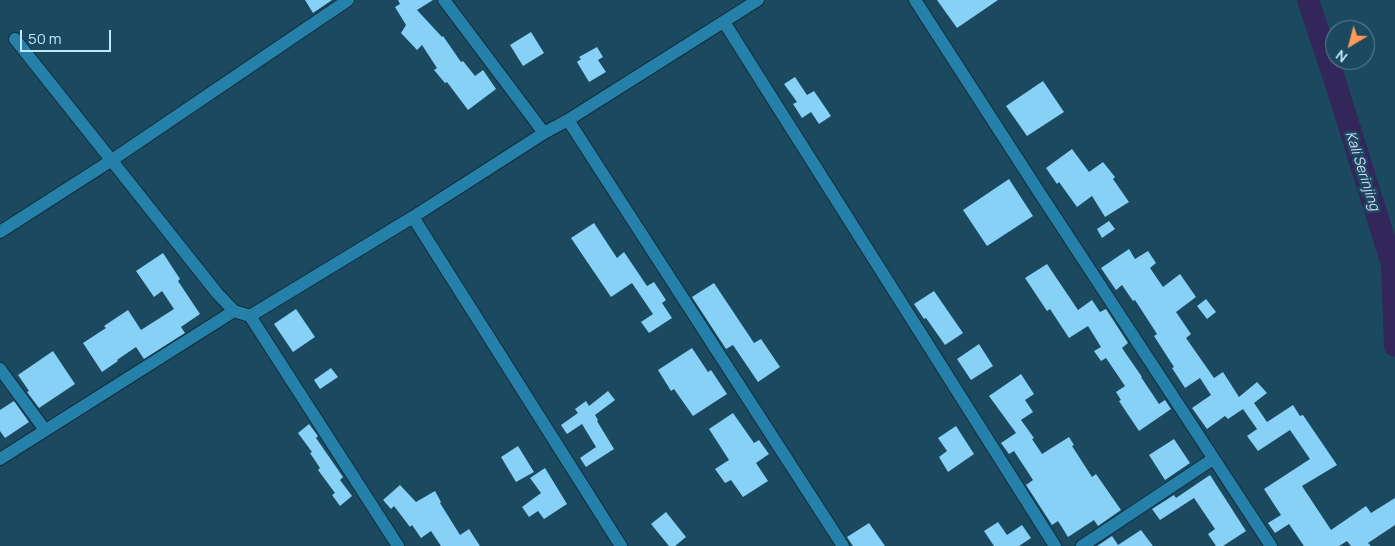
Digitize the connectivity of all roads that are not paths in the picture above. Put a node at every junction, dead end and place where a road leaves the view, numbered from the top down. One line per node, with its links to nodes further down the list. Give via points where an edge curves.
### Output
1 (348, 0): 9 (street)
2 (444, 0): 8 (street)
3 (758, 0): 5 (street)
4 (915, 0): 17 (street)
5 (724, 22): 7 (street); 21 (street)
6 (15, 39): 9 (street)
7 (568, 120): 8 (street); 20 (street)
8 (544, 133): 10 (street)
9 (112, 160): 11 (street); 12 (street)
10 (413, 217): 13 (street); 19 (street)
11 (0, 232)
12 (234, 311): 13 (street); 15 (street)
13 (250, 316): 18 (street)
14 (0, 369): 15 (street)
15 (45, 430): 16 (street)
16 (0, 458)
17 (1213, 458): 22 (street); 23 (street)
18 (398, 546)
19 (621, 546)
20 (843, 546)
21 (1055, 546)
22 (1082, 546)
23 (1271, 546)

